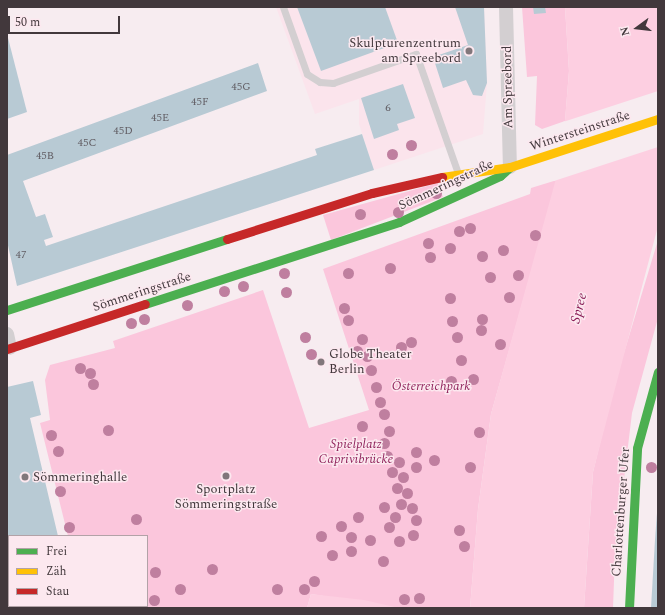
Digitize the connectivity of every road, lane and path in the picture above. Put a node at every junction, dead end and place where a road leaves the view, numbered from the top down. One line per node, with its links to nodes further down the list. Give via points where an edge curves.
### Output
1 (283, 7): 5 (lane, via 307,74 320,82 333,83 416,54)
2 (506, 7): 4 (street, Am Spreebord)
3 (658, 119): 4 (street, Wintersteinstraße)
4 (510, 167): 5 (street, Sömmeringstraße); 8 (street, Sömmeringstraße, via 500,176 399,222)
5 (458, 173): 6 (street, Sömmeringstraße, via 372,193)
6 (7, 310)
7 (7, 334): 8 (street)
8 (9, 349)
9 (658, 372): 10 (street, Charlottenburger Ufer, via 637,448)
10 (629, 608)

